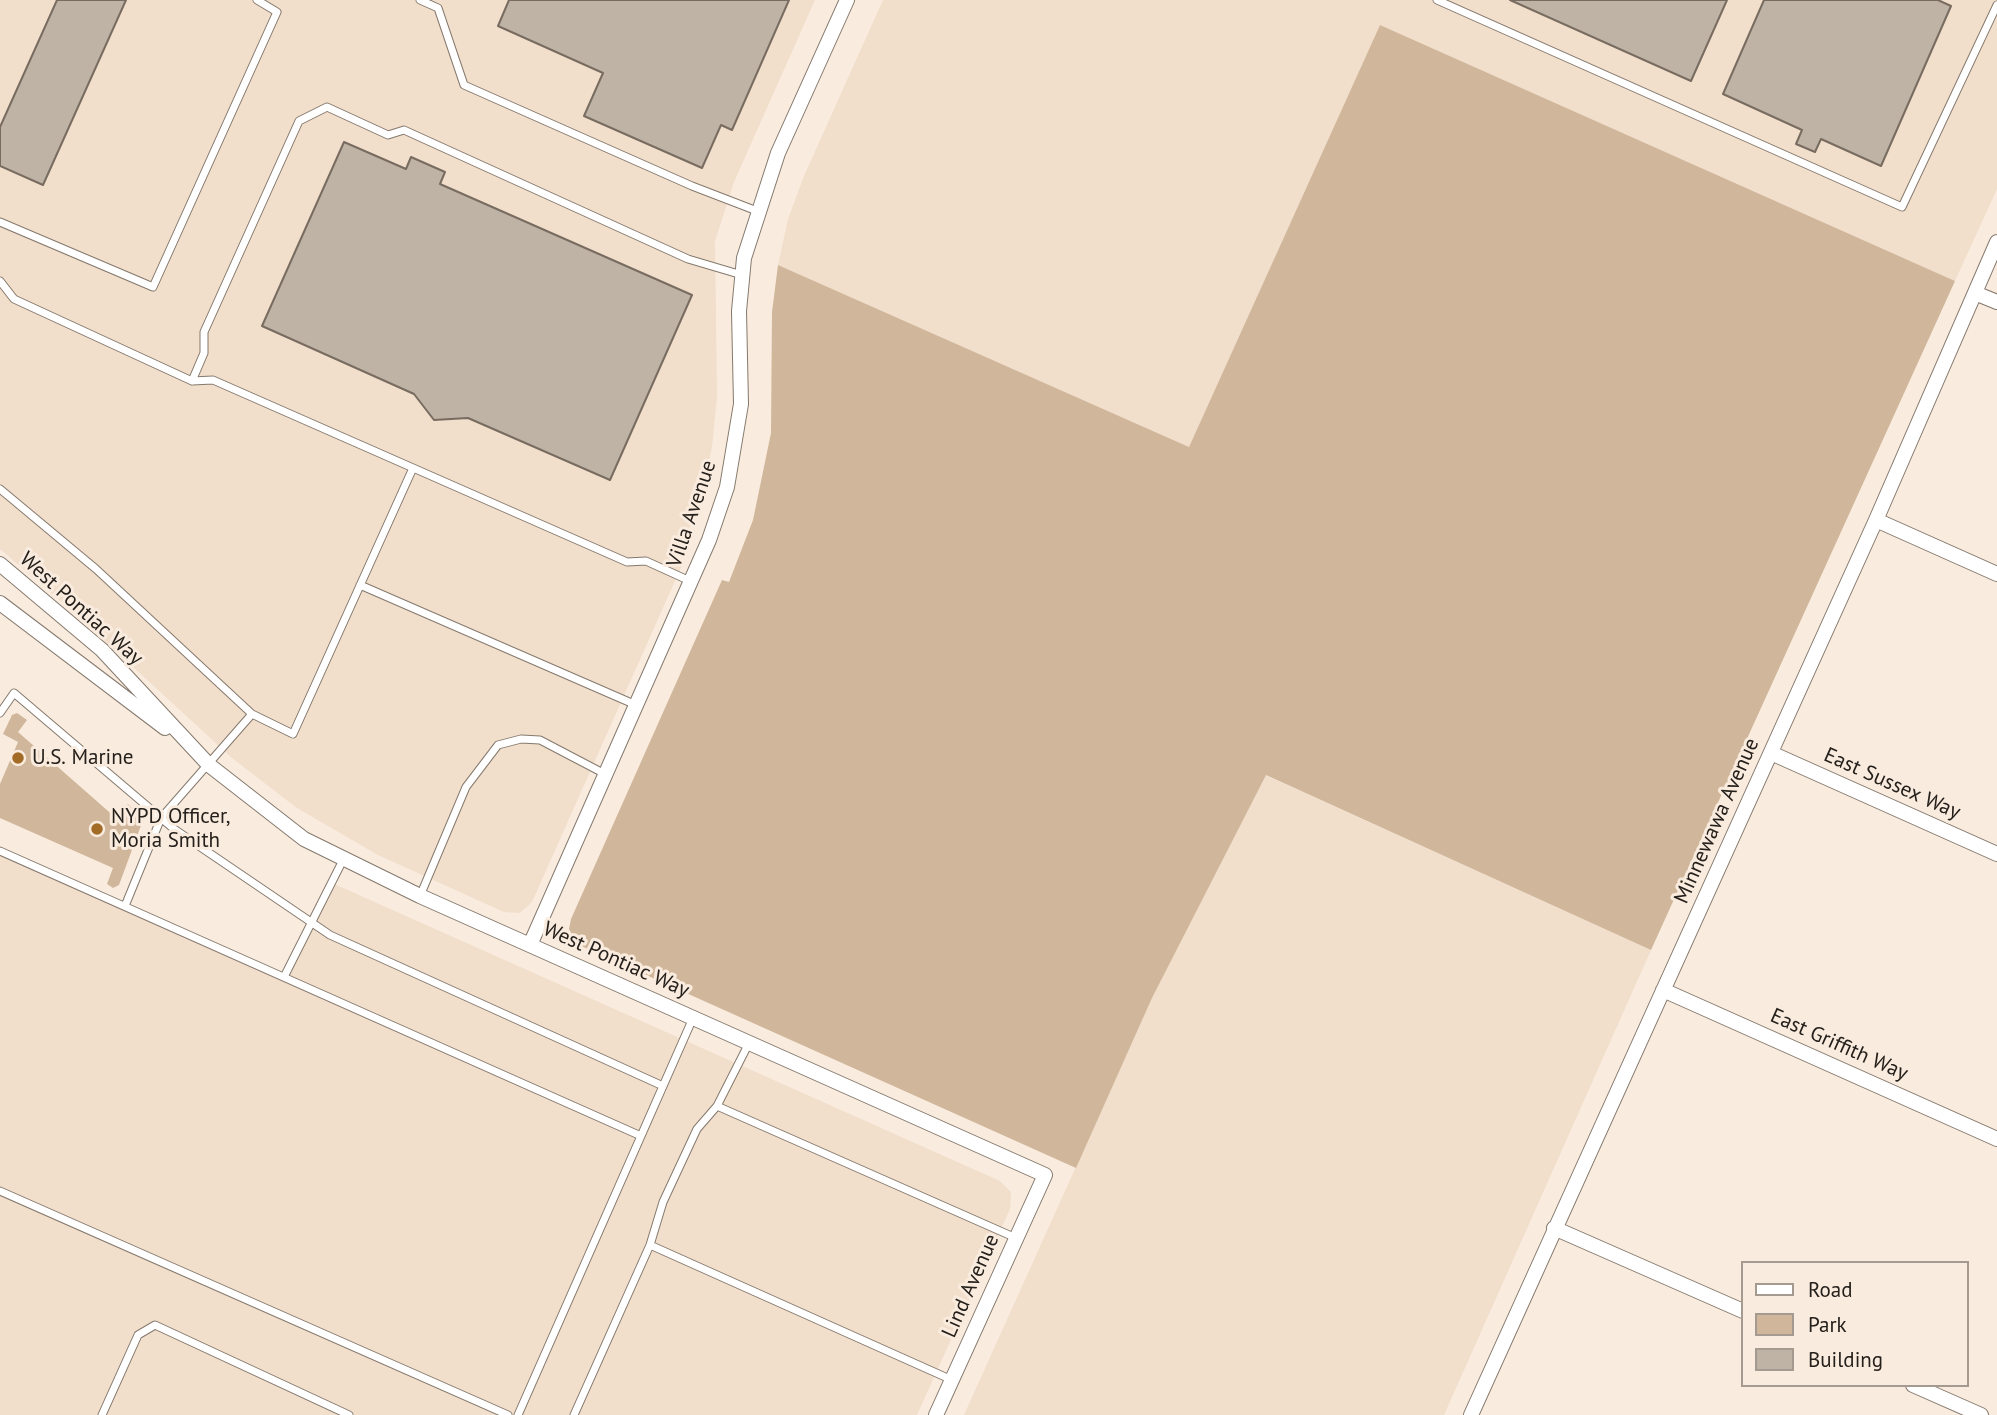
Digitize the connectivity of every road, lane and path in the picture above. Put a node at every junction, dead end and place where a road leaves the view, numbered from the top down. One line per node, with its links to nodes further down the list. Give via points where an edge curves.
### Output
1 (257, 0): 7 (lane, via 277,12 153,287)
2 (420, 0): 6 (lane, via 438,8 464,85)
3 (847, 0): 6 (street, Villa Avenue)
4 (1437, 0): 5 (lane, via 1902,208)
5 (1997, 5)
6 (757, 211): 9 (street, Villa Avenue)
7 (0, 222)
8 (1997, 242): 11 (street, Minnewawa Avenue)
9 (743, 275): 13 (lane, via 688,258 404,130 388,135 327,107 299,121 204,332 204,353); 19 (street, Villa Avenue, via 736,446 727,487)
10 (0, 281): 13 (lane, via 14,299)
11 (1975, 293): 12 (street); 16 (street, Minnewawa Avenue)
12 (1997, 302)
13 (192, 381): 14 (lane, via 213,380)
14 (412, 468): 19 (lane, via 626,562 646,561); 20 (lane)
15 (0, 489): 24 (lane, via 96,569)
16 (1877, 520): 18 (street); 26 (street, Minnewawa Avenue)
17 (0, 564): 25 (street, West Pontiac Way, via 102,650)
18 (1997, 574)
19 (691, 581): 22 (street, Villa Avenue)
20 (360, 585): 22 (lane); 24 (lane, via 293,734)
21 (0, 603): 25 (street, West Pontiac Way)
22 (637, 705): 28 (street, Villa Avenue)
23 (0, 713): 29 (lane, via 14,693)
24 (252, 714): 27 (lane)
25 (191, 747): 27 (street, West Pontiac Way)
26 (1771, 753): 31 (street, East Sussex Way); 38 (street, Minnewawa Avenue)
27 (209, 765): 29 (lane); 32 (street, West Pontiac Way, via 273,818)
28 (606, 775): 33 (lane, via 540,740 521,739 498,746 466,787); 36 (street, Villa Avenue)
29 (161, 818): 34 (lane); 35 (lane)
30 (0, 851): 34 (lane)
31 (1997, 854)
32 (343, 860): 33 (street, West Pontiac Way); 35 (lane)
33 (420, 896): 36 (street, West Pontiac Way)
34 (125, 906): 37 (lane)
35 (311, 923): 37 (lane); 41 (lane)
36 (530, 945): 39 (street, West Pontiac Way)
37 (284, 977): 43 (lane)
38 (1663, 990): 44 (street, East Griffith Way); 47 (street, Minnewawa Avenue)
39 (693, 1018): 40 (street, West Pontiac Way); 41 (lane)
40 (749, 1043): 42 (lane); 45 (street, West Pontiac Way)
41 (663, 1086): 43 (lane)
42 (717, 1106): 48 (lane); 49 (lane, via 697,1129 663,1202)
43 (641, 1136): 56 (lane)
44 (1997, 1139)
45 (1045, 1175): 48 (street, Lind Avenue)
46 (0, 1191): 55 (lane)
47 (1555, 1228): 50 (street); 59 (street, Minnewawa Avenue)
48 (1016, 1238): 51 (street, Lind Avenue)
49 (650, 1245): 51 (lane); 57 (lane)
50 (1742, 1311)
51 (952, 1380): 58 (street, Lind Avenue)
52 (1918, 1387): 60 (street)
53 (102, 1415): 54 (lane, via 138,1335 155,1325)
54 (349, 1415)
55 (508, 1415)
56 (518, 1415)
57 (574, 1415)
58 (936, 1415)
59 (1471, 1415)
60 (1981, 1415)

